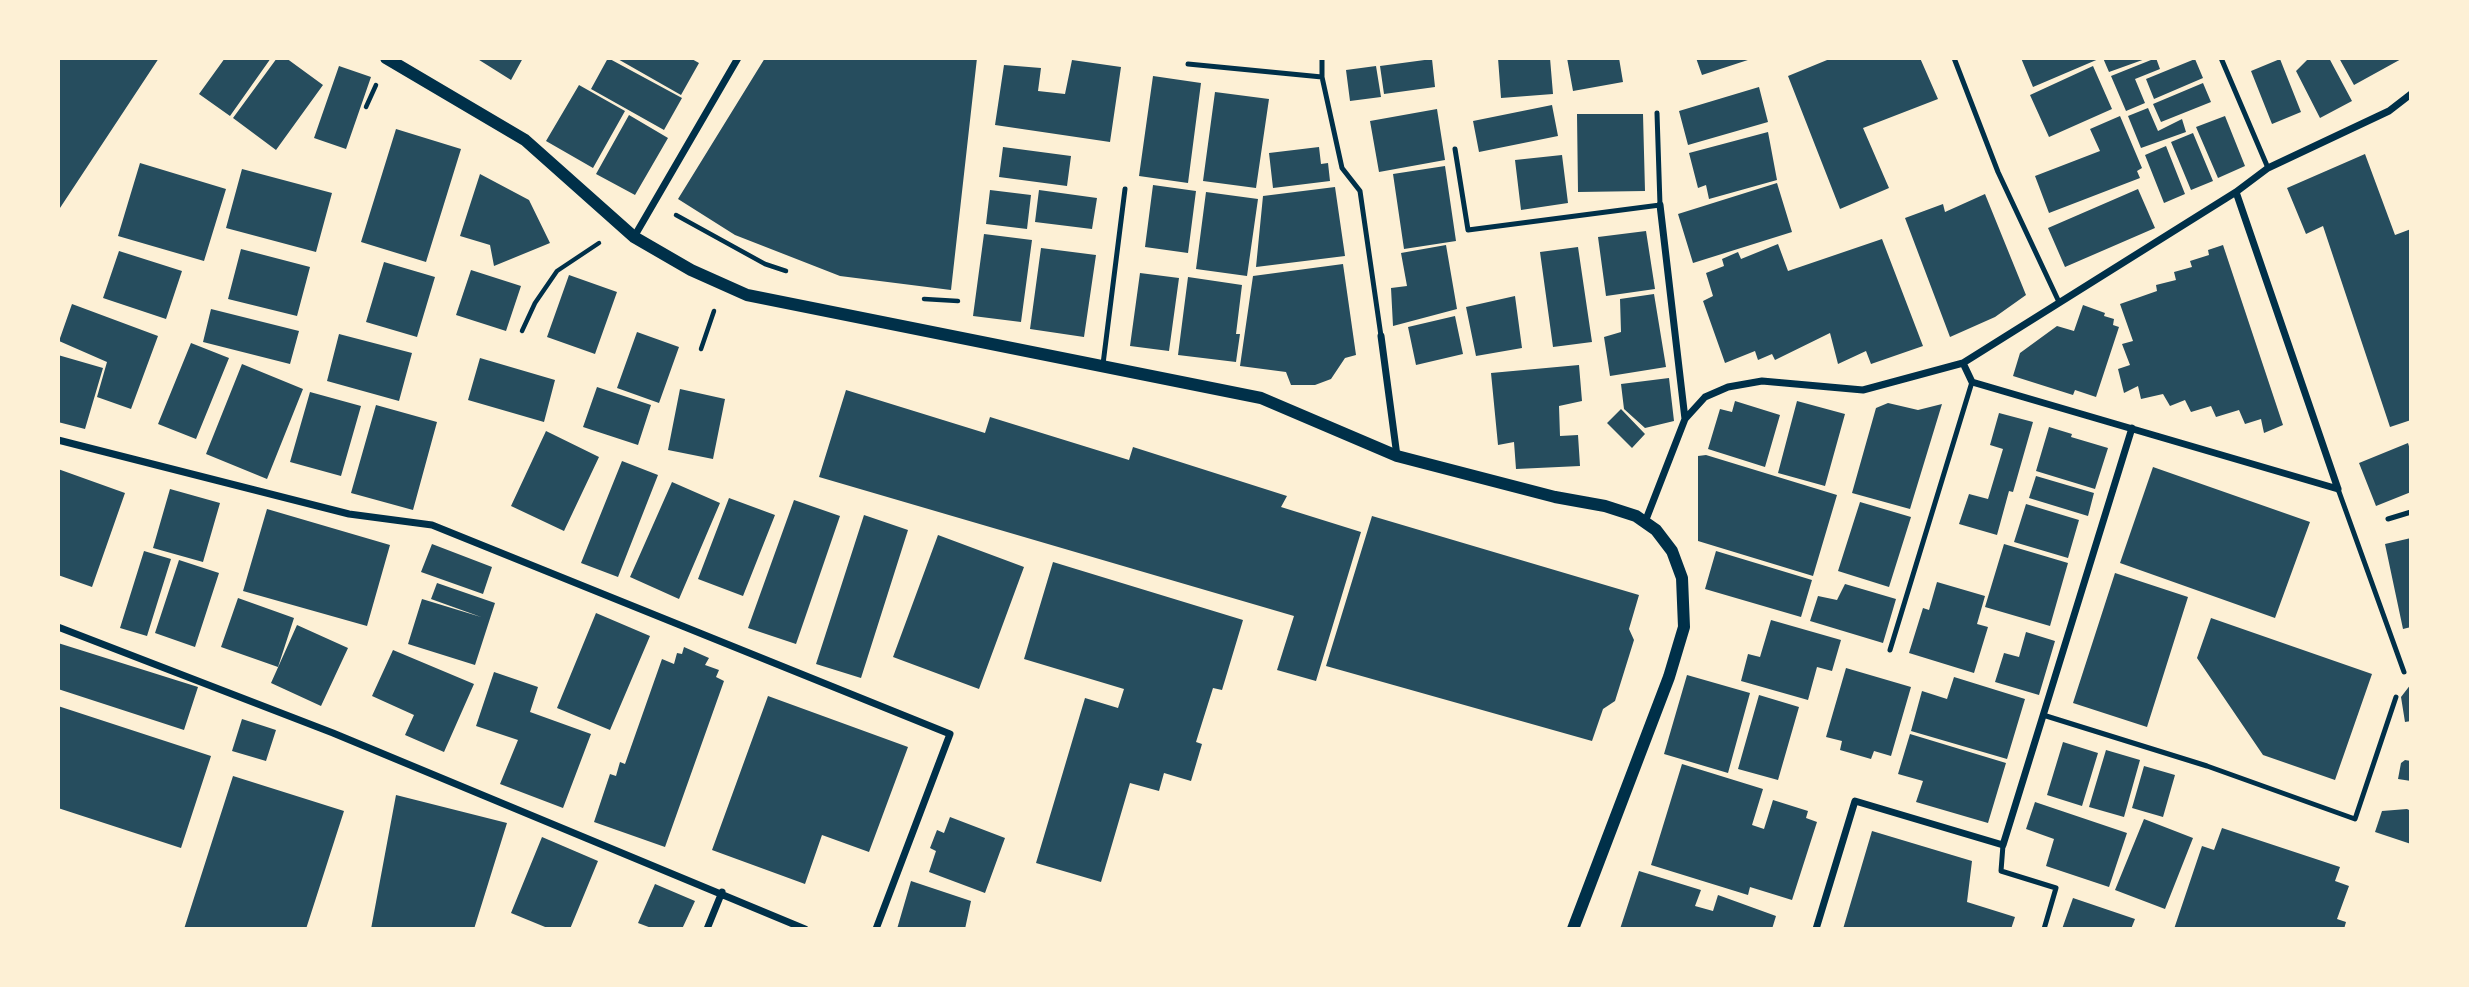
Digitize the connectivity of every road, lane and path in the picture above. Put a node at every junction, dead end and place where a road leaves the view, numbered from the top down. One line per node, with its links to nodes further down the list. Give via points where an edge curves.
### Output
1 (386, 58): 18 (street, via 525,140)
2 (738, 58): 16 (street)
3 (1322, 58): 7 (lane)
4 (1954, 58): 24 (lane, via 1998,172)
5 (2221, 58): 13 (lane)
6 (1188, 64): 7 (lane)
7 (1322, 77): 26 (lane, via 1342,169 1360,191)
8 (377, 81): 10 (path)
9 (2411, 93): 13 (street, via 2389,111)
10 (366, 107)
11 (1657, 113): 17 (lane)
12 (1455, 149): 17 (lane, via 1468,230)
13 (2268, 168): 15 (street)
14 (1125, 189): 29 (lane)
15 (2236, 191): 24 (street); 35 (street)
16 (654, 203): 18 (street); 20 (path, via 765,264)
17 (1660, 205): 31 (street)
18 (634, 237): 21 (street)
19 (603, 241): 25 (path, via 557,271)
20 (791, 272)
21 (723, 284): 27 (path); 29 (street, via 747,295)
22 (916, 298): 23 (path)
23 (958, 301)
24 (2059, 302): 28 (street)
25 (522, 331)
26 (1381, 336): 34 (street)
27 (701, 349)
28 (1963, 363): 30 (street); 31 (street, via 1863,390 1762,381 1728,387 1705,397)
29 (1103, 364): 34 (street, via 1278,403)
30 (1972, 382): 32 (street); 40 (lane)
31 (1685, 419): 38 (street)
32 (2132, 428): 35 (street); 43 (street)
33 (58, 440): 48 (street, via 349,514 432,525 950,734)
34 (1397, 456): 38 (street, via 1605,506)
35 (2338, 489): 41 (lane)
36 (2411, 512): 37 (lane)
37 (2388, 519)
38 (1645, 522): 49 (street, via 1672,551 1682,578 1684,627)
39 (58, 627): 45 (street)
40 (1890, 650)
41 (2404, 672)
42 (2396, 697): 43 (lane, via 2355,819)
43 (2043, 715): 44 (street)
44 (2003, 845): 50 (street, via 1855,801); 51 (lane, via 2001,871 2056,888)
45 (722, 892): 46 (street); 47 (street)
46 (708, 929)
47 (805, 929)
48 (876, 929)
49 (1573, 929)
50 (1816, 929)
51 (2044, 929)

